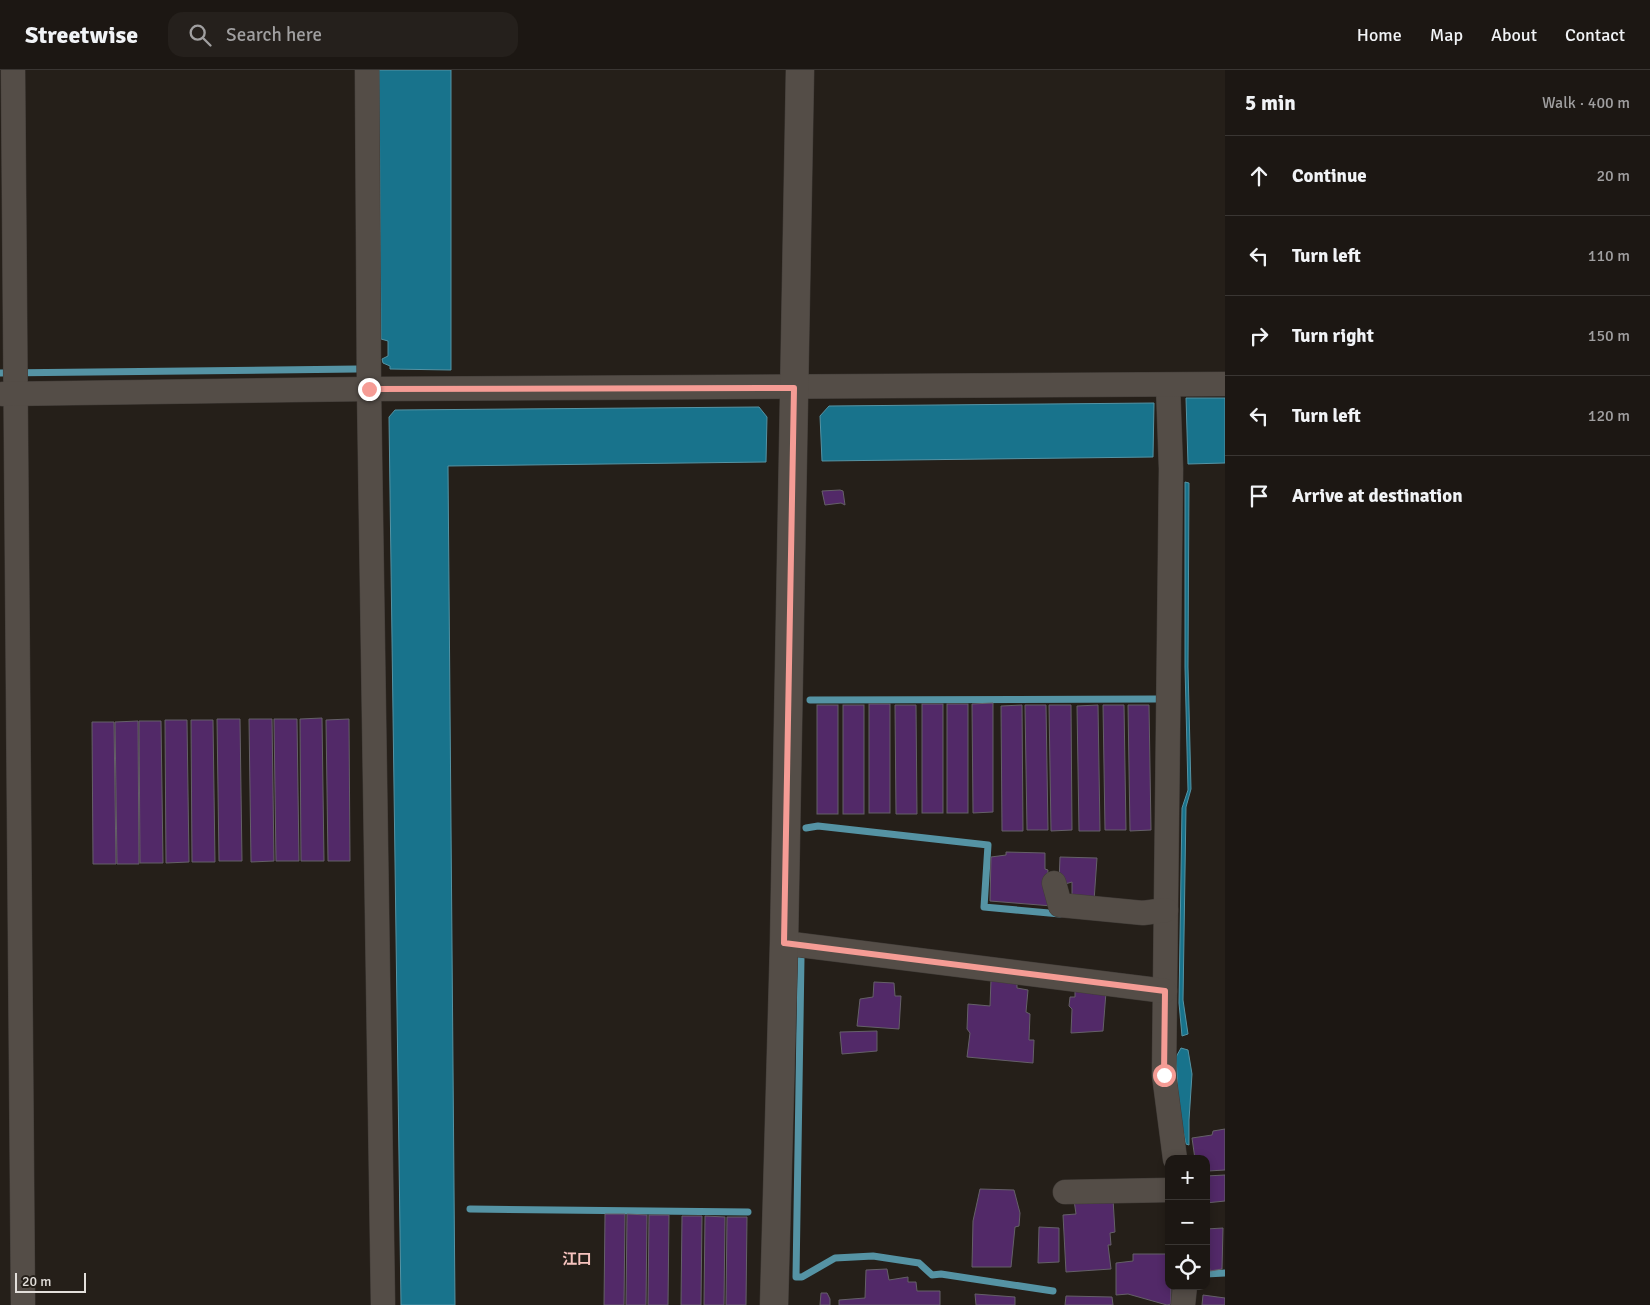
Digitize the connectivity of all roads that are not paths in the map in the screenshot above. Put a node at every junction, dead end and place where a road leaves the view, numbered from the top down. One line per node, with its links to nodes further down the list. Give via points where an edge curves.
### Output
1 (13, 70): 8 (street)
2 (366, 70): 6 (street)
3 (800, 70): 5 (street)
4 (1225, 384): 7 (street)
5 (794, 388): 6 (street); 7 (street); 11 (street)
6 (369, 389): 8 (street); 18 (street)
7 (1168, 390): 10 (street, via 1171,469)
8 (8, 394): 17 (street)
9 (1054, 882): 10 (street, via 1060,905 1143,913)
10 (1166, 910): 12 (street)
11 (784, 943): 12 (street); 19 (street)
12 (1165, 991): 13 (street, via 1164,1075)
13 (1174, 1155)
14 (1165, 1190): 15 (street)
15 (1066, 1192)
16 (1185, 1290): 20 (street)
17 (24, 1305)
18 (383, 1305)
19 (774, 1305)
20 (1183, 1305)

